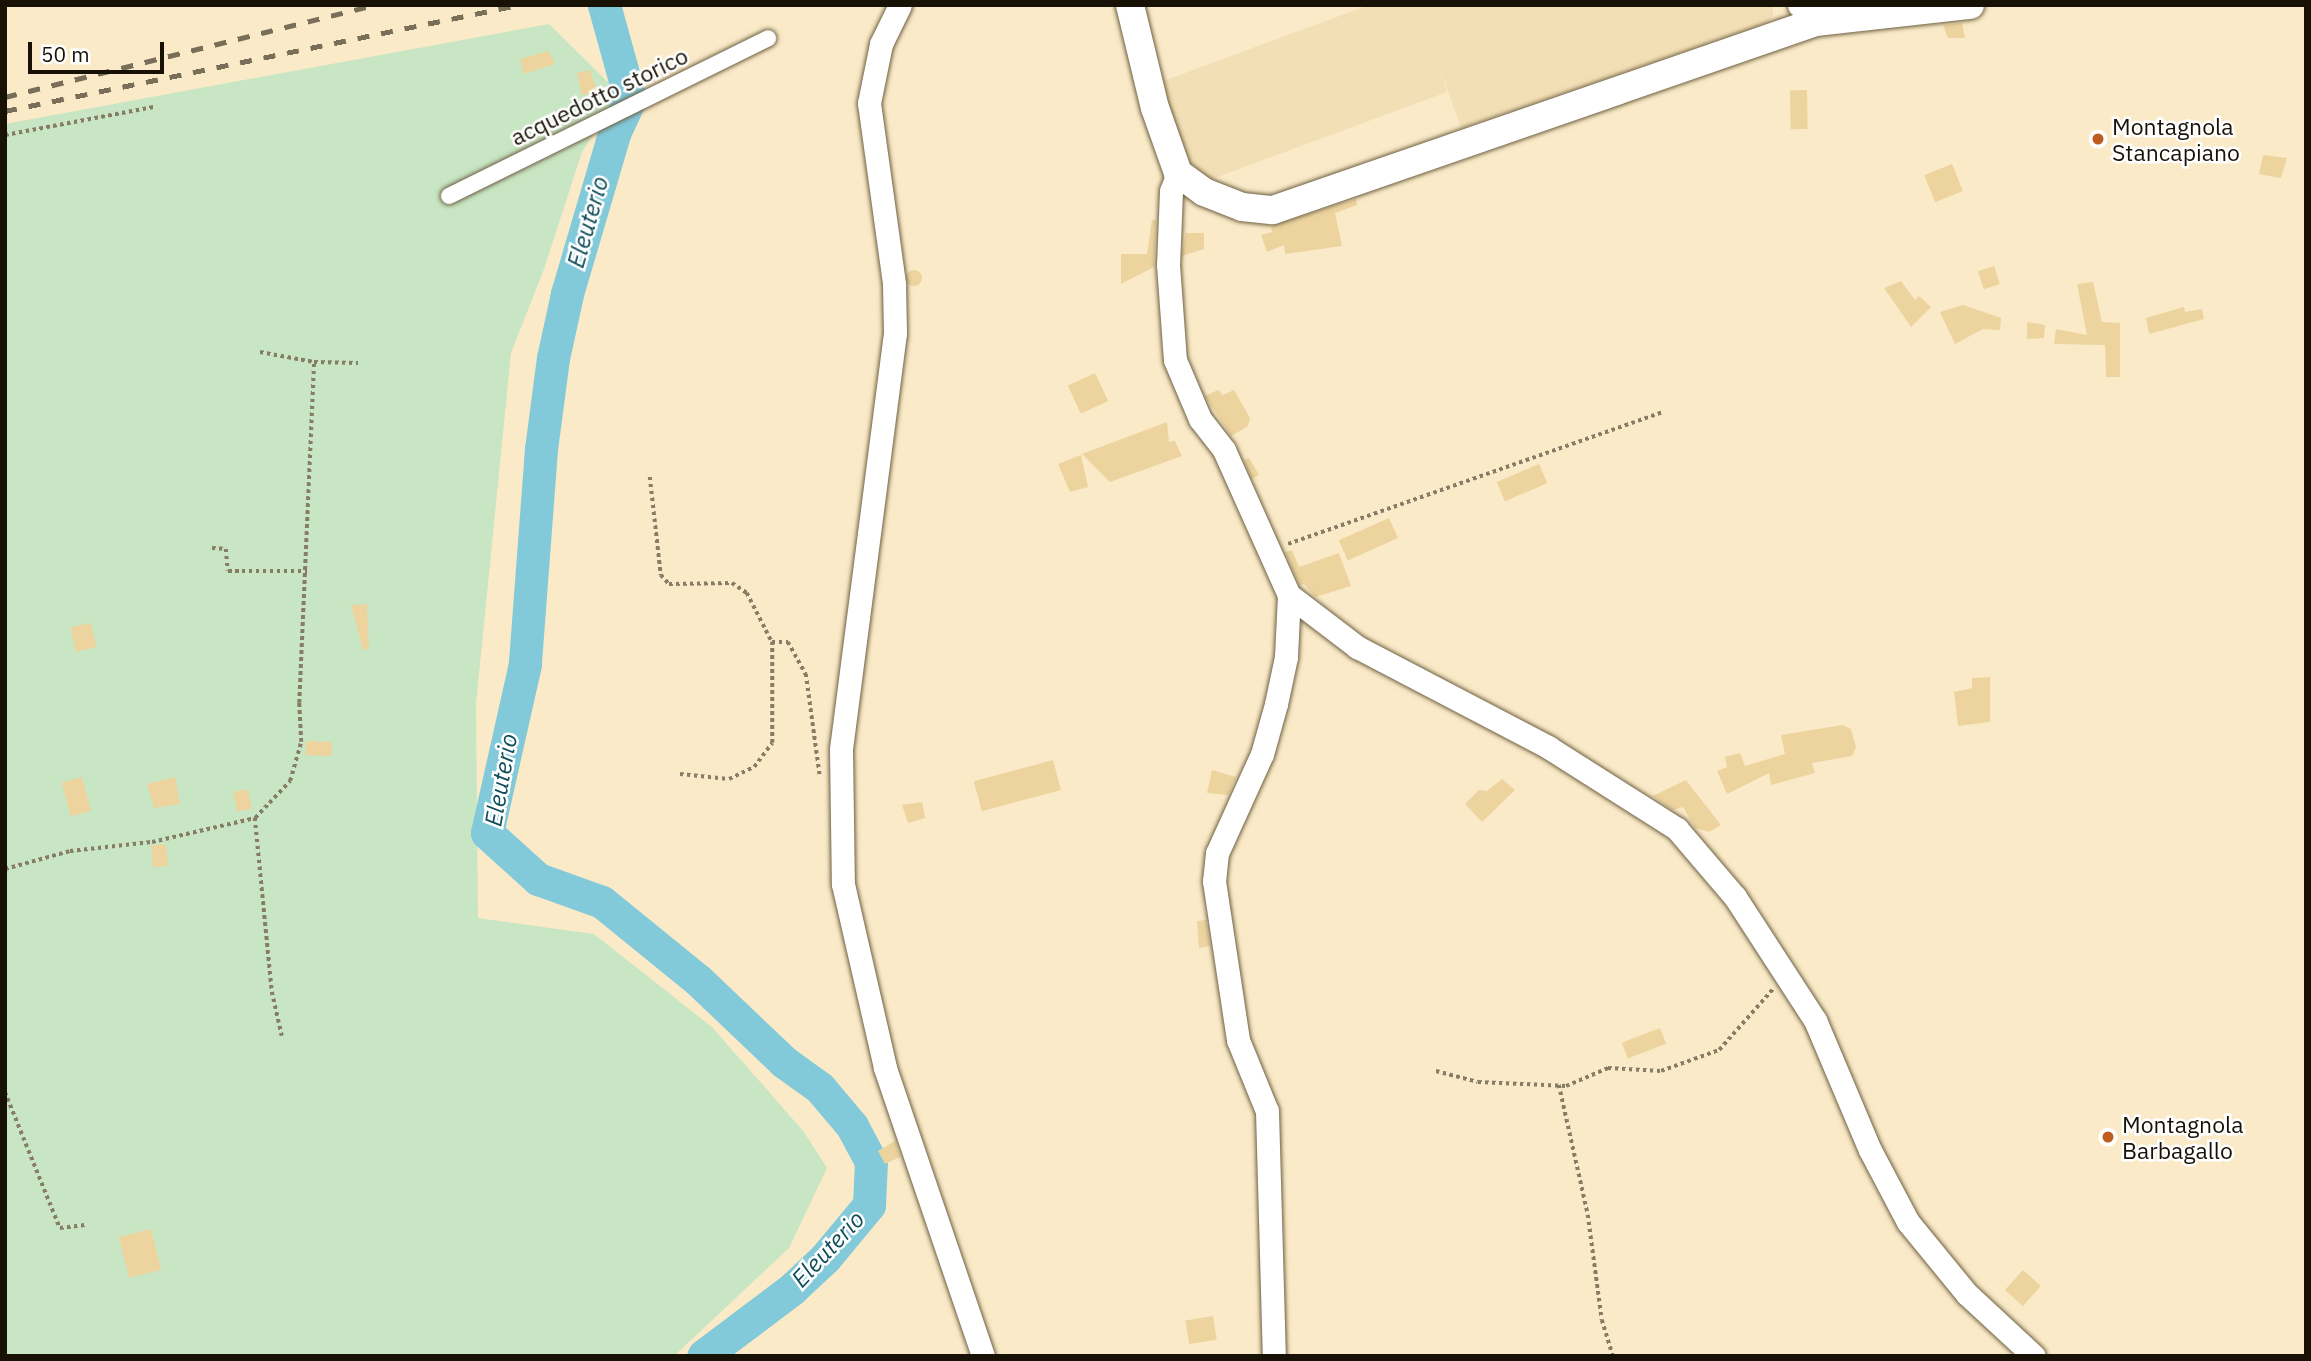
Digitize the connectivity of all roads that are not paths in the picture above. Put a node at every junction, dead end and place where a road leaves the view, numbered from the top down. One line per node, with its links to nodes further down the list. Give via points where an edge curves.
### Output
1 (900, 5): 10 (street, via 881,44 869,103 894,284 895,333 841,749 843,884 885,1068)
2 (1130, 5): 7 (street, via 1155,108)
3 (1799, 5): 5 (street)
4 (1970, 5): 5 (street)
5 (1844, 20): 7 (street, via 1816,22 1273,210 1229,202 1204,192)
6 (768, 38): 8 (street, acquedotto storico)
7 (1178, 173): 9 (street, via 1171,191 1168,265 1175,360 1195,411 1224,450)
8 (449, 195)
9 (1289, 595): 11 (street, via 1286,657 1276,704 1262,754 1217,853 1213,881 1238,1040 1267,1111); 12 (street, via 1357,647 1548,747 1676,829 1735,897 1815,1020 1908,1222 1968,1294)
10 (983, 1356)
11 (1273, 1356)
12 (2034, 1356)

